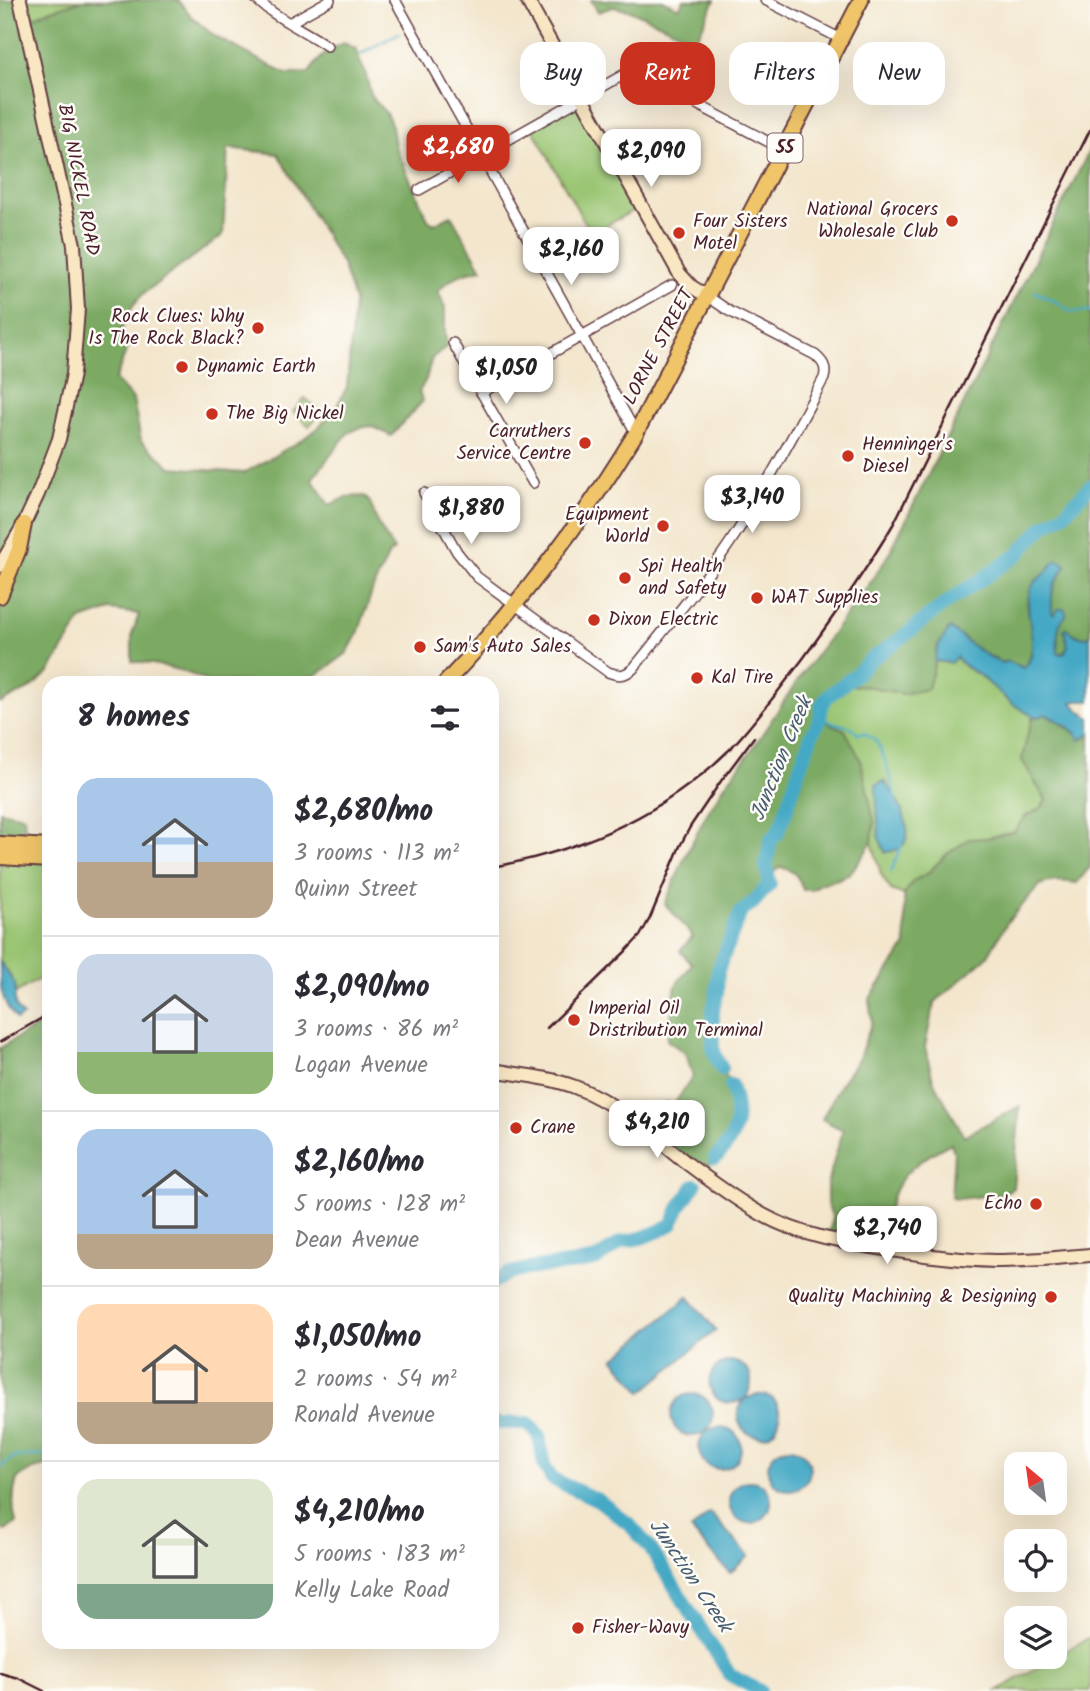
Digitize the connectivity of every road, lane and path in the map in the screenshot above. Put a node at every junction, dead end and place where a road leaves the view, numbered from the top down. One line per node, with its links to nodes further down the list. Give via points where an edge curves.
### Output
1 (20, 0): 26 (street, BIG NICKEL ROAD, via 74,245 78,309 64,419 47,474)
2 (257, 0): 8 (street)
3 (330, 0): 8 (street)
4 (395, 0): 16 (street)
5 (527, 0): 10 (street)
6 (765, 0): 9 (street)
7 (861, 0): 9 (main road, LORNE STREET / 55)
8 (290, 22): 11 (street)
9 (841, 39): 15 (main road, LORNE STREET / 55)
10 (550, 42)
11 (327, 46)
12 (606, 84): 15 (street, via 625,74 637,74)
13 (569, 105): 16 (street)
14 (585, 105): 19 (street, via 679,273)
15 (784, 150): 19 (main road, LORNE STREET / 55)
16 (482, 155): 17 (street); 20 (street)
17 (419, 190)
18 (672, 285): 20 (street)
19 (707, 296): 23 (main road, LORNE STREET / 55); 29 (street, via 815,355 825,366 824,378 763,490 701,583 627,674 608,672)
20 (581, 336): 22 (street); 23 (street)
21 (453, 343): 22 (street)
22 (481, 393): 24 (street)
23 (636, 433): 29 (main road, LORNE STREET / 55)
24 (533, 483)
25 (424, 493): 29 (street, via 467,565)
26 (24, 524): 27 (street, BIG NICKEL ROAD); 28 (main road)
27 (0, 566)
28 (0, 596)
29 (515, 604): 30 (main road, LORNE STREET / 55)
30 (452, 676)
31 (1, 847): 32 (main road); 33 (main road)
32 (42, 847)
33 (42, 858)
34 (499, 1071): 35 (street, via 557,1081 595,1096 635,1120 736,1198 804,1233 955,1258 995,1261)
35 (1090, 1255)

